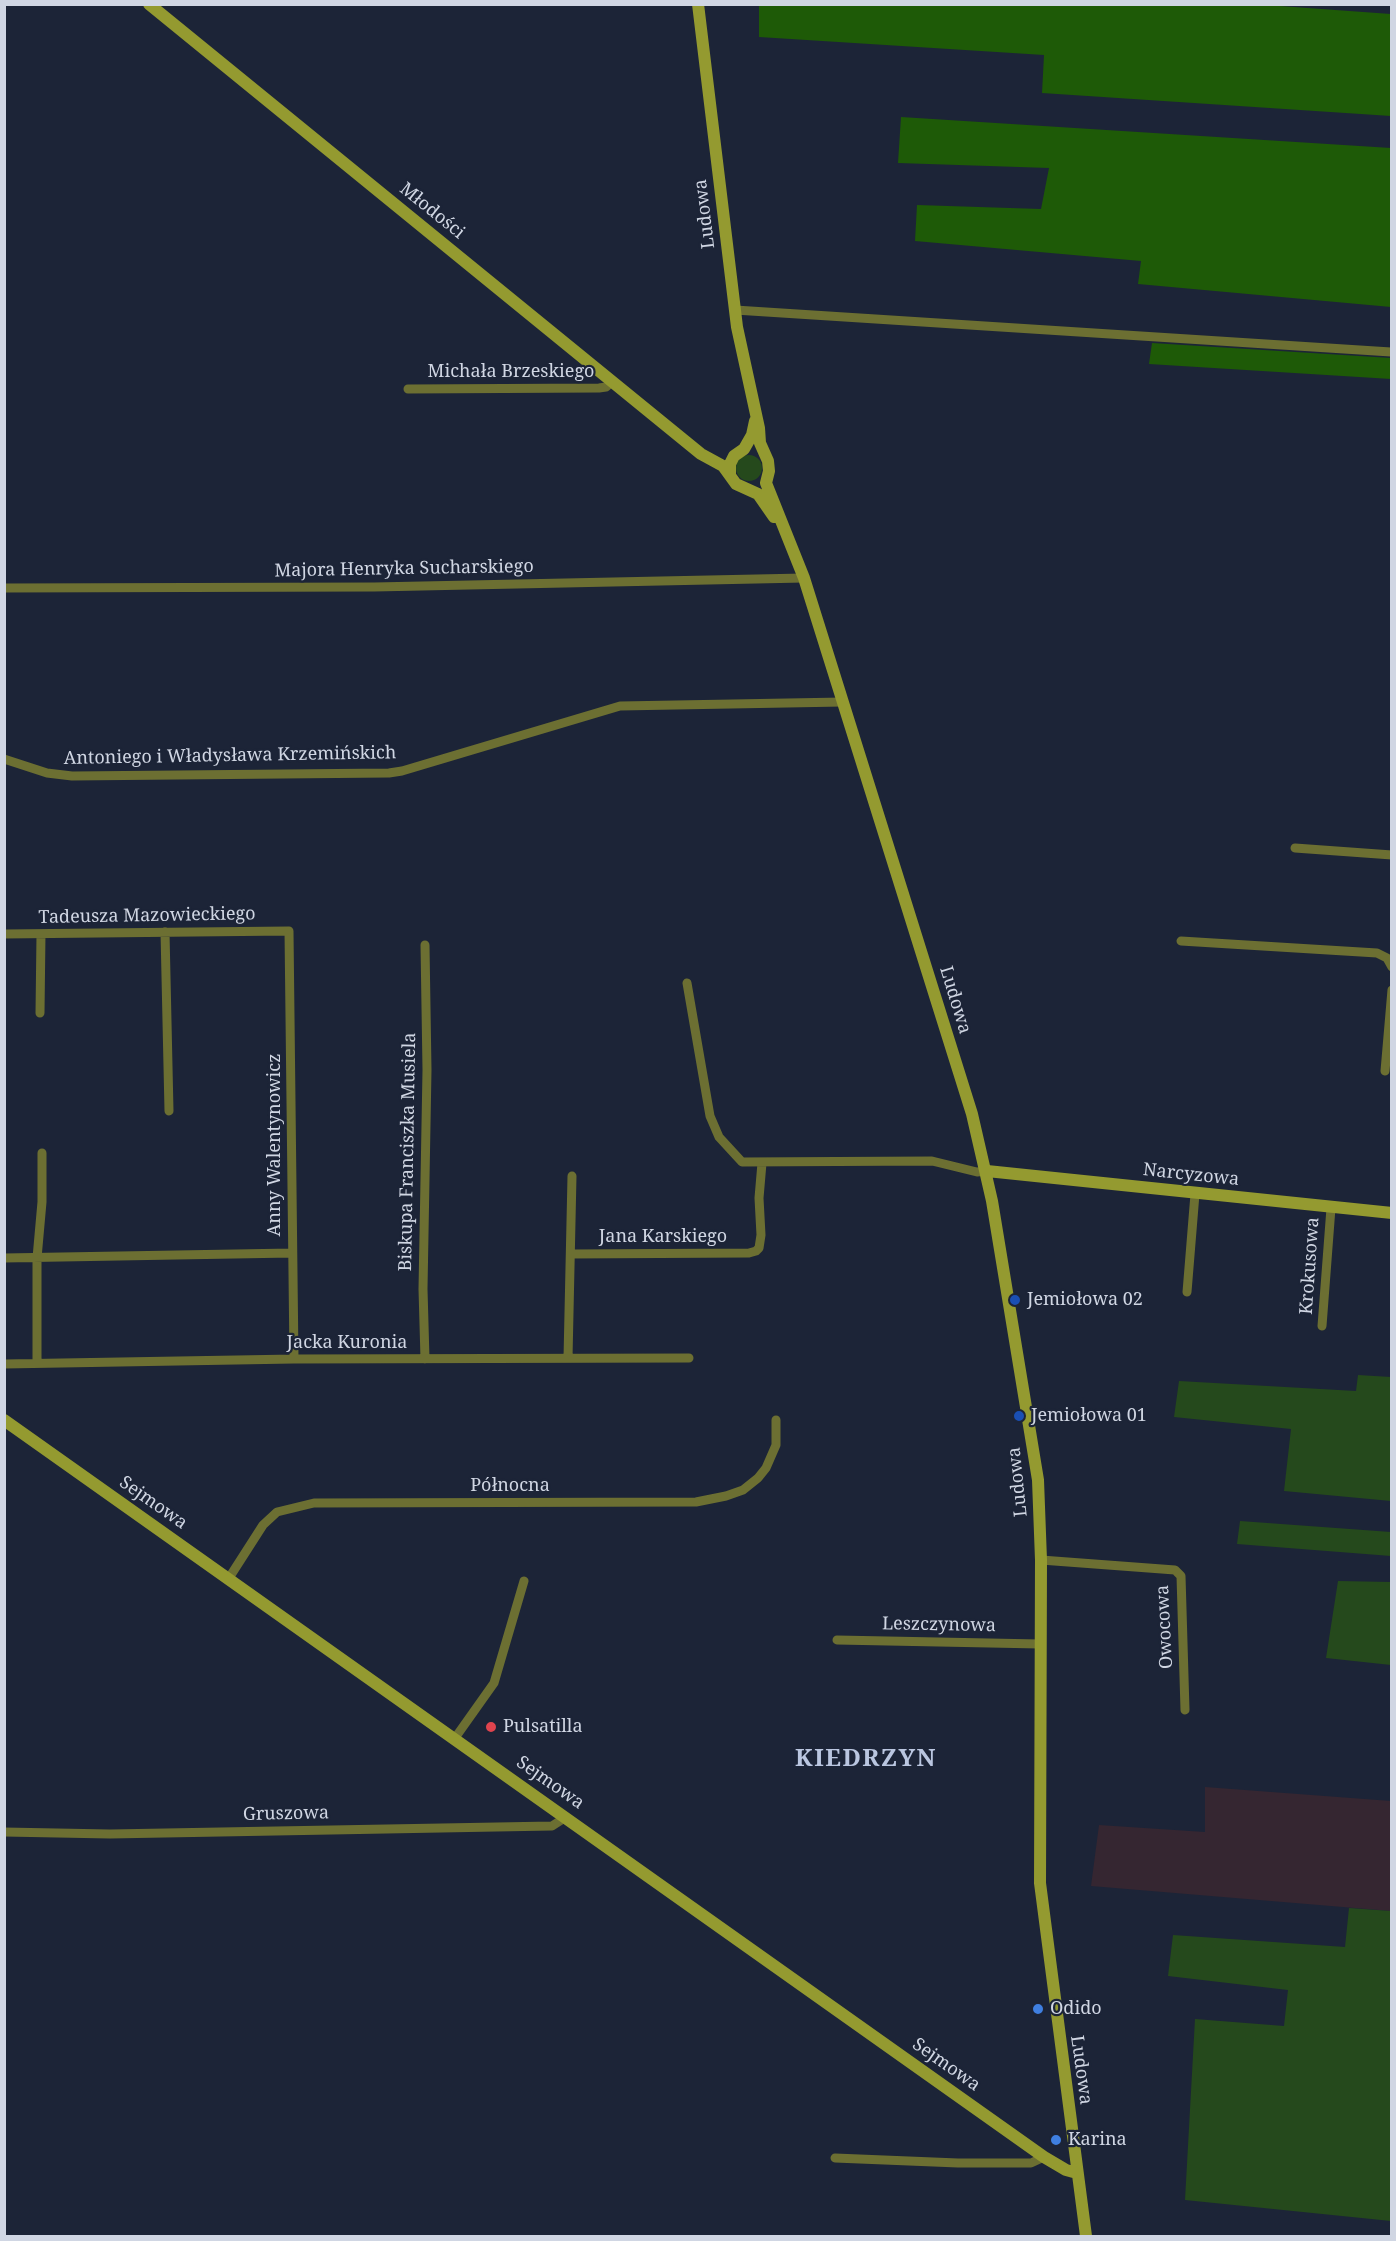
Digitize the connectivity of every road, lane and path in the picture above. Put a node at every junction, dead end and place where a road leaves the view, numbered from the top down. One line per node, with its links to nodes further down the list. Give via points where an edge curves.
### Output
1 (149, 4): 5 (main road, Młodości)
2 (698, 4): 3 (main road, Ludowa)
3 (735, 310): 4 (street); 7 (main road, Ludowa)
4 (1391, 352)
5 (613, 381): 6 (street, Michała Brzeskiego, via 599,388); 8 (main road, Młodości)
6 (408, 389)
7 (756, 417): 9 (main road, via 752,435); 10 (main road, Ludowa)
8 (691, 445): 9 (main road, Młodości, via 718,456); 11 (main road, Młodości)
9 (739, 452): 10 (main road, via 751,448); 11 (main road, via 730,464)
10 (763, 454): 12 (main road, Ludowa, via 768,462)
11 (730, 474): 13 (main road, Ludowa, via 736,484)
12 (766, 479): 13 (main road); 14 (main road, Ludowa)
13 (747, 488): 14 (main road, Ludowa, via 758,494)
14 (789, 538): 15 (main road, Ludowa)
15 (804, 578): 16 (street, Majora Henryka Sucharskiego, via 374,587); 17 (main road, Ludowa)
16 (4, 588)
17 (843, 702): 18 (street, Antoniego i Władysława Krzemińskich, via 626,705 389,773 72,776 46,773); 35 (main road, Ludowa)
18 (4, 759)
19 (1295, 848): 20 (street)
20 (1392, 855)
21 (290, 931): 22 (street, Tadeusza Mazowieckiego); 40 (street, Anny Walentynowicz)
22 (165, 932): 24 (street, Tadeusza Mazowieckiego); 32 (street)
23 (4, 934): 24 (street, Tadeusza Mazowieckiego)
24 (41, 934): 30 (street)
25 (1182, 941): 27 (street, via 1377,953 1387,958)
26 (425, 945): 49 (street, Biskupa Franciszka Musiela)
27 (1392, 967)
28 (687, 983): 34 (street, via 714,1129 742,1162)
29 (1392, 990): 31 (street)
30 (40, 1012)
31 (1385, 1071)
32 (169, 1111)
33 (42, 1153): 43 (street)
34 (762, 1163): 35 (street, via 932,1161); 41 (street, Jana Karskiego, via 761,1235 756,1251)
35 (987, 1171): 37 (main road, Narcyzowa); 54 (main road, Ludowa, via 1038,1480)
36 (572, 1176): 41 (street)
37 (1195, 1194): 38 (main road, Narcyzowa); 44 (street)
38 (1331, 1208): 39 (main road, Narcyzowa); 45 (street, Krokusowa)
39 (1392, 1213)
40 (292, 1253): 43 (street); 48 (street, Anny Walentynowicz)
41 (571, 1254): 46 (street)
42 (4, 1258): 43 (street)
43 (37, 1258): 50 (street)
44 (1187, 1292)
45 (1322, 1326)
46 (568, 1358): 47 (street, Jacka Kuronia); 49 (street, Jacka Kuronia)
47 (689, 1358)
48 (294, 1359): 49 (street, Jacka Kuronia); 50 (street, Jacka Kuronia)
49 (425, 1359)
50 (38, 1363): 51 (street, Jacka Kuronia)
51 (4, 1364)
52 (4, 1420): 55 (main road, Sejmowa)
53 (776, 1420): 55 (street, Północna, via 776,1445 766,1468 743,1490 726,1496 696,1502 314,1503 277,1512 263,1525)
54 (1041, 1560): 58 (main road, Ludowa); 59 (street, Owocowa, via 1175,1570 1181,1576)
55 (229, 1578): 60 (main road, Sejmowa)
56 (524, 1581): 60 (street, via 494,1683)
57 (837, 1640): 58 (street, Leszczynowa)
58 (1040, 1644): 65 (main road, Ludowa, via 1040,1883)
59 (1185, 1710)
60 (455, 1738): 61 (main road, Sejmowa)
61 (566, 1817): 62 (street, Gruszowa, via 552,1826 110,1834); 63 (main road, Sejmowa)
62 (4, 1832)
63 (1044, 2157): 64 (street, via 1031,2163); 65 (main road, Sejmowa)
64 (835, 2158)
65 (1077, 2173): 66 (main road, Ludowa)
66 (1086, 2236)

